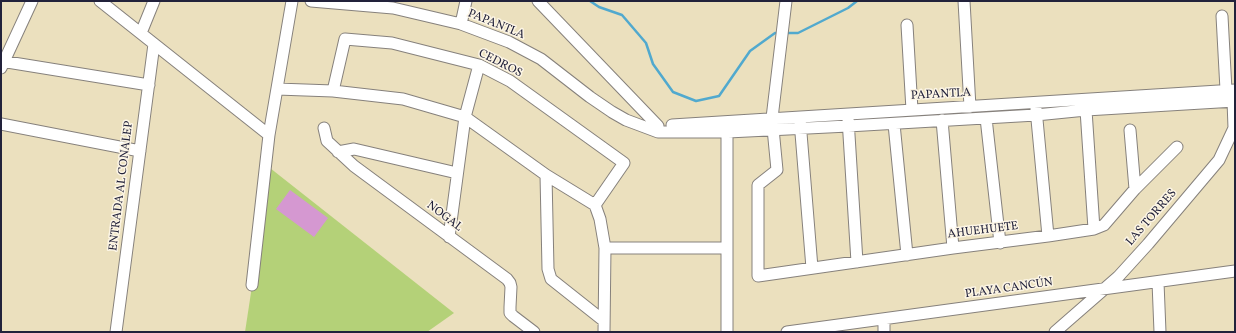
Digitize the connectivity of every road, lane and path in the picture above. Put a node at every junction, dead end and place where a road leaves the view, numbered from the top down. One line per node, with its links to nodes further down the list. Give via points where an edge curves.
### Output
1 (32, 1): 16 (street)
2 (100, 1): 14 (street)
3 (154, 1): 14 (street)
4 (292, 1): 19 (street)
5 (311, 1): 10 (street, PAPANTLA)
6 (466, 1): 12 (street)
7 (538, 1): 24 (street)
8 (786, 1): 35 (street)
9 (964, 1): 23 (street)
10 (394, 4): 12 (street, PAPANTLA)
11 (1222, 16): 21 (street, LAS TORRES)
12 (461, 24): 31 (street, PAPANTLA, via 509,42 541,59 590,97)
13 (907, 25): 25 (street)
14 (141, 33): 15 (street)
15 (154, 44): 18 (street, ENTRADA AL CONALEP); 42 (street)
16 (2, 63): 18 (street)
17 (479, 65): 20 (street, CEDROS, via 392,42 345,39); 29 (street); 49 (street, CEDROS, via 510,81 624,163)
18 (149, 85): 44 (street, ENTRADA AL CONALEP)
19 (277, 88): 20 (street); 42 (street)
20 (333, 91): 29 (street, via 403,99)
21 (1232, 95): 22 (street, PAPANTLA); 26 (street, PAPANTLA); 63 (street, LAS TORRES, via 1234,128 1219,160 1148,244)
22 (1036, 102): 23 (street, PAPANTLA); 28 (street)
23 (970, 107): 25 (street, PAPANTLA)
24 (641, 108): 31 (street, via 638,115); 40 (street)
25 (912, 110): 27 (street, PAPANTLA)
26 (1086, 110): 28 (street, PAPANTLA); 50 (street)
27 (847, 114): 33 (street, PAPANTLA); 37 (street)
28 (1036, 115): 30 (street, PAPANTLA); 51 (street)
29 (465, 118): 46 (street); 47 (street)
30 (986, 118): 32 (street, PAPANTLA); 53 (street)
31 (626, 120): 40 (street, PAPANTLA)
32 (942, 120): 36 (street, PAPANTLA); 56 (street)
33 (800, 122): 35 (street, PAPANTLA); 37 (street, PAPANTLA); 59 (street)
34 (1, 124): 44 (street)
35 (772, 124): 38 (street, PAPANTLA); 59 (street, AHUEHUETE, via 777,170 758,186 758,276)
36 (894, 124): 37 (street, PAPANTLA); 57 (street)
37 (848, 126): 58 (street)
38 (728, 127): 40 (street, PAPANTLA); 55 (street)
39 (324, 128): 45 (street, NOGAL, via 327,141)
40 (655, 129)
41 (1130, 130): 48 (street)
42 (269, 135): 62 (street)
43 (1177, 147): 48 (street, AHUEHUETE)
44 (140, 151): 66 (street, ENTRADA AL CONALEP)
45 (338, 152): 46 (street, via 354,150); 52 (street, NOGAL)
46 (457, 173): 52 (street)
47 (546, 175): 49 (street); 65 (street, via 548,269 551,279)
48 (1135, 189): 50 (street, AHUEHUETE, via 1104,225)
49 (595, 205): 54 (street)
50 (1094, 229): 51 (street, AHUEHUETE)
51 (1048, 236): 53 (street, AHUEHUETE)
52 (449, 237): 67 (street, NOGAL, via 507,279 511,287 510,313)
53 (1000, 243): 56 (street, AHUEHUETE)
54 (605, 248): 55 (street); 65 (street)
55 (727, 248): 69 (street)
56 (953, 248): 57 (street, AHUEHUETE)
57 (907, 255): 58 (street, AHUEHUETE)
58 (857, 262): 59 (street, AHUEHUETE)
59 (812, 268)
60 (1235, 271): 61 (street, PLAYA CANCÚN)
61 (1158, 282): 63 (street, PLAYA CANCÚN); 73 (street)
62 (252, 285)
63 (1105, 289): 64 (street, PLAYA CANCÚN); 72 (street, LAS TORRES)
64 (884, 319): 70 (street, PLAYA CANCÚN); 71 (street)
65 (604, 320): 68 (street)
66 (116, 332)
67 (534, 332)
68 (604, 332)
69 (727, 332)
70 (792, 332)
71 (884, 332)
72 (1055, 332)
73 (1160, 332)

